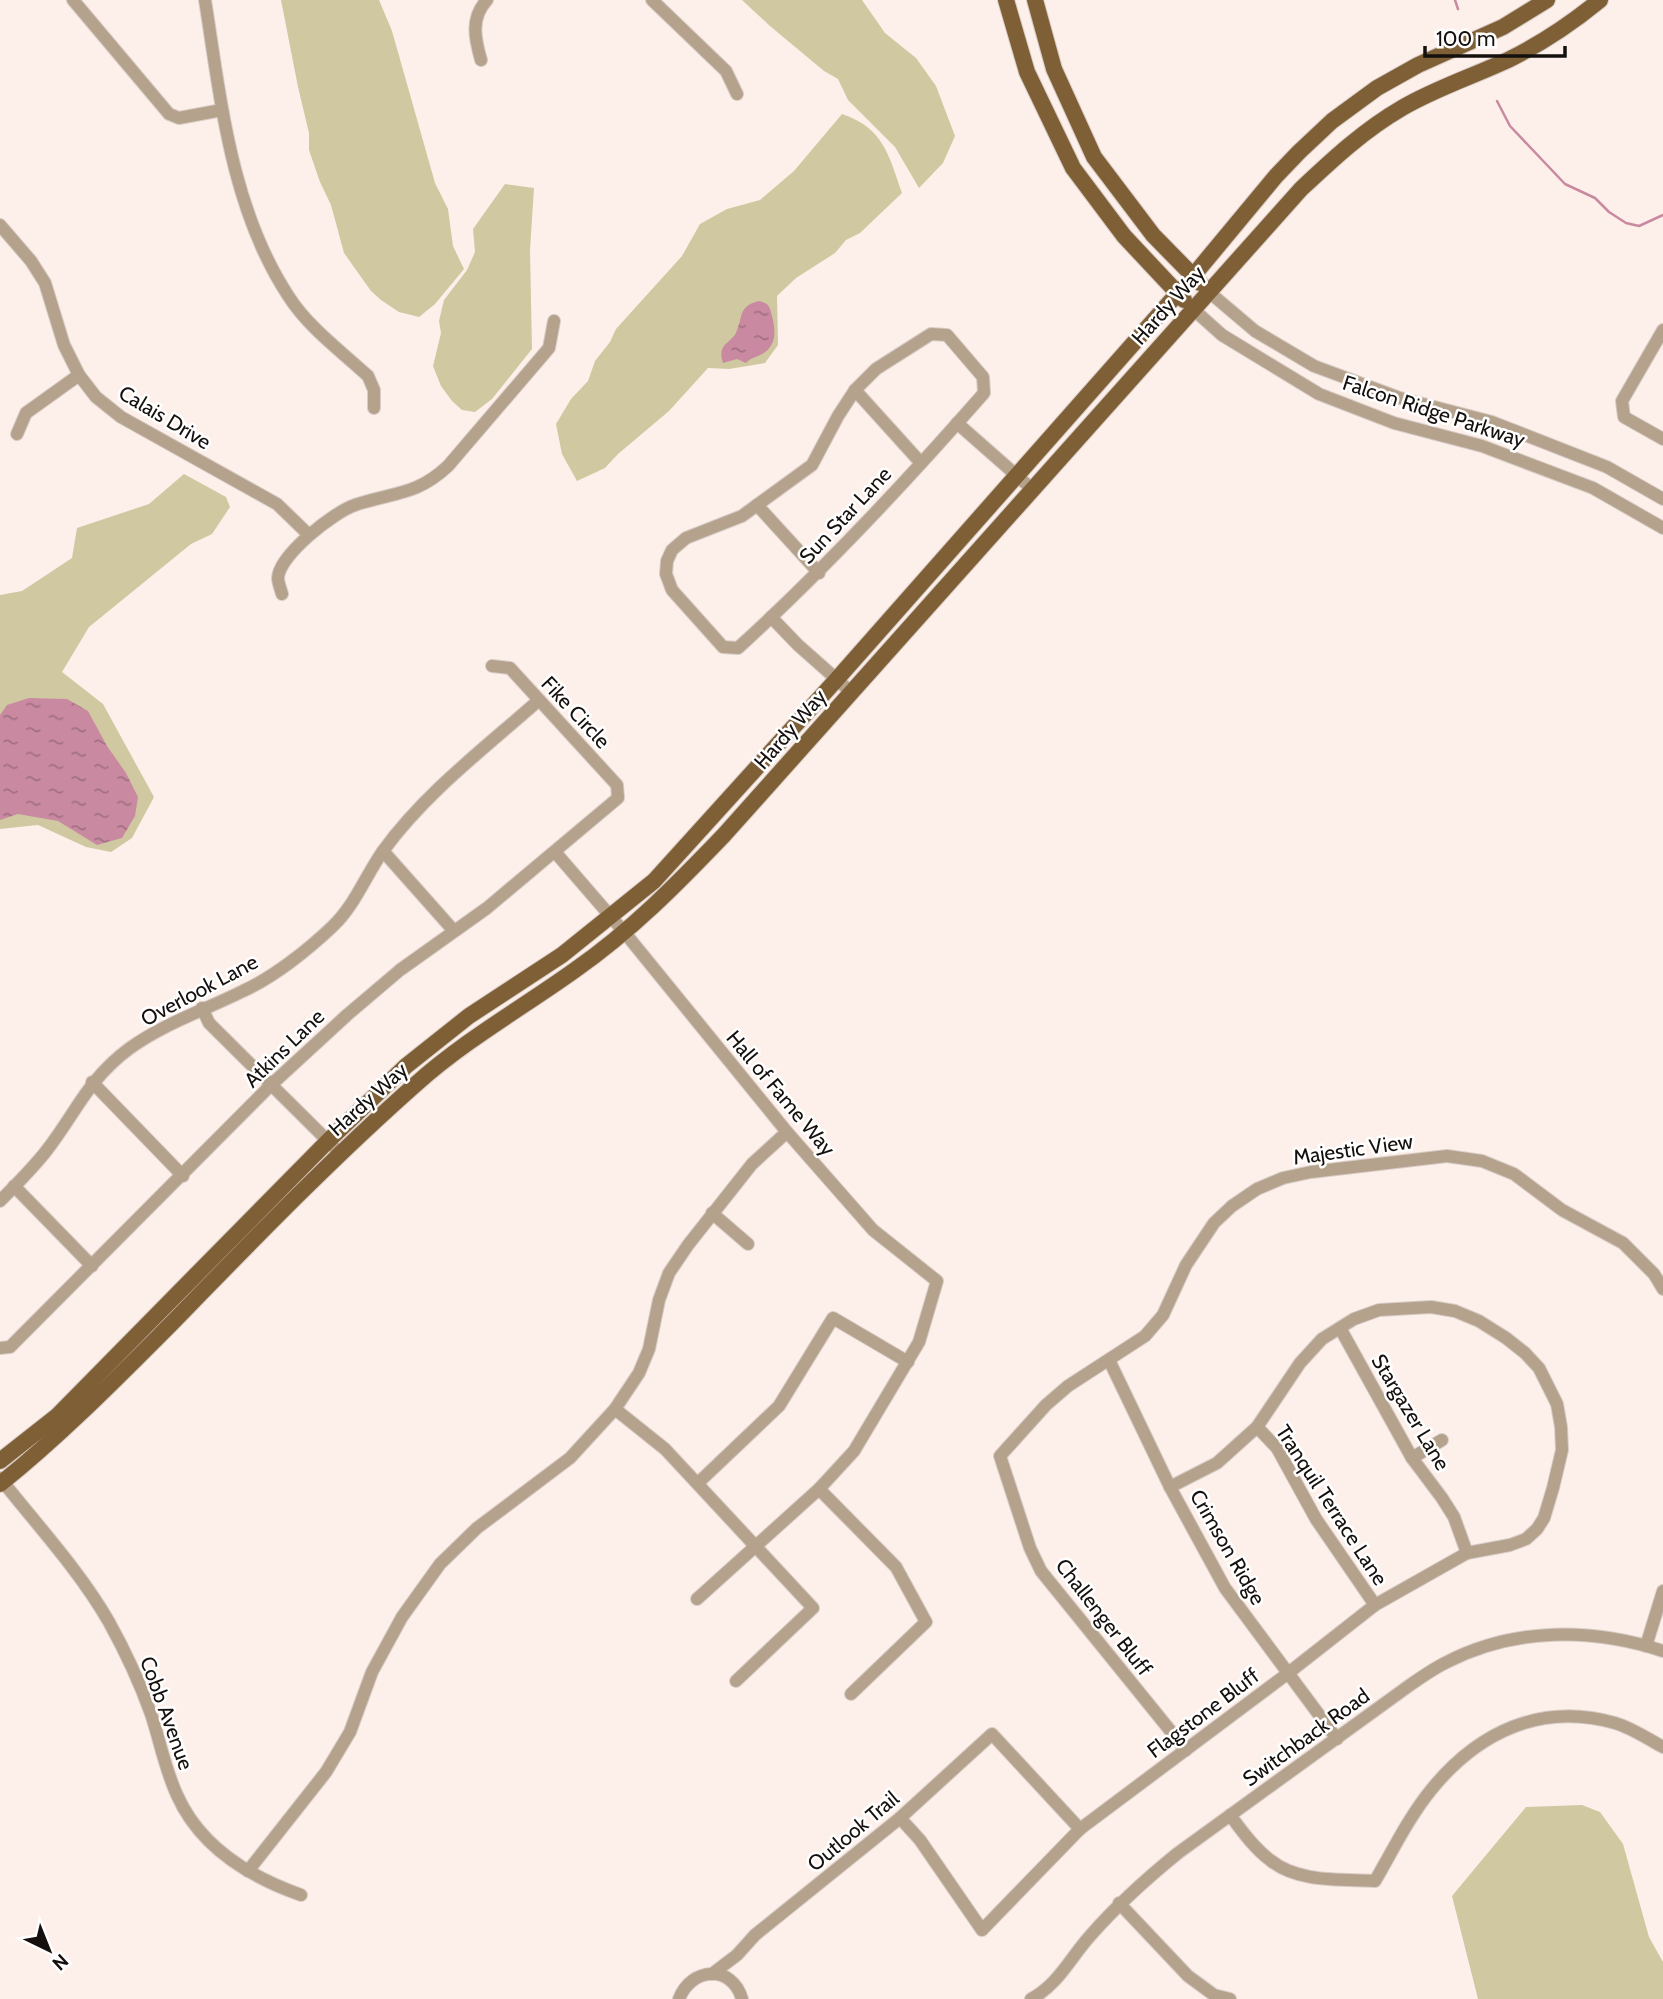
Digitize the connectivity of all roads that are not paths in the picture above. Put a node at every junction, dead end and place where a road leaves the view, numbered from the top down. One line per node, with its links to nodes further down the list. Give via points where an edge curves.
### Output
1 (73, 0): 11 (street, via 169,114 179,118)
2 (205, 0): 11 (street)
3 (486, 0): 9 (street, via 477,17 475,38)
4 (652, 0): 10 (street, via 726,71)
5 (1006, 0): 15 (main road, Falcon Ridge Parkway, via 1027,72 1073,168 1124,236)
6 (1035, 0): 13 (main road, Falcon Ridge Parkway, via 1054,69 1094,157 1153,235)
7 (1548, 0): 13 (main road, Hardy Way, via 1503,27 1397,76 1332,121 1276,176)
8 (1600, 0): 14 (main road, Hardy Way, via 1545,40 1439,89 1370,128 1301,189)
9 (481, 60)
10 (737, 94)
11 (222, 110): 21 (street, via 237,176 268,258 301,313 368,376)
12 (0, 225): 19 (street, Calais Drive, via 46,284 64,345)
13 (1193, 276): 14 (main road, Falcon Ridge Parkway); 15 (main road, Hardy Way)
14 (1209, 292): 16 (main road, Hardy Way); 28 (street, Falcon Ridge Parkway, via 1255,331 1314,366 1400,398 1492,422 1607,467)
15 (1177, 293): 16 (main road, Falcon Ridge Parkway); 26 (main road, Hardy Way)
16 (1193, 309): 27 (main road, Hardy Way); 30 (street, Falcon Ridge Parkway, via 1222,335 1319,394 1394,423 1482,446 1593,488)
17 (554, 321): 31 (street, via 549,348 437,476 416,489 353,505)
18 (1663, 330): 24 (street, via 1622,401 1624,417)
19 (79, 375): 23 (street, via 26,412); 31 (street, Calais Drive, via 96,397 121,417 277,504)
20 (855, 390): 22 (street, Sun Star Lane, via 876,369 931,334 947,335 982,377 984,393); 25 (street); 29 (street, via 812,465)
21 (374, 408)
22 (957, 423): 25 (street, Sun Star Lane); 26 (street)
23 (17, 434)
24 (1663, 439)
25 (921, 463): 32 (street, Sun Star Lane)
26 (1017, 475): 27 (street); 36 (main road, Hardy Way)
27 (1032, 489): 37 (main road, Hardy Way)
28 (1663, 499)
29 (757, 505): 32 (street); 34 (street, Sun Star Lane, via 742,516 685,538 672,550 666,574 671,590 723,647 738,648)
30 (1663, 528)
31 (309, 535): 33 (street, via 278,577)
32 (818, 573): 34 (street, Sun Star Lane)
33 (282, 594)
34 (771, 617): 36 (street)
35 (492, 666): 38 (street, Fike Circle, via 510,668)
36 (836, 679): 37 (street); 42 (main road, Hardy Way, via 662,873)
37 (851, 692): 44 (main road, Hardy Way, via 724,835)
38 (539, 700): 39 (street, Fike Circle, via 617,785); 40 (street, Overlook Lane, via 428,800)
39 (618, 798): 41 (street, Atkins Lane)
40 (383, 851): 43 (street); 45 (street, Overlook Lane, via 359,893 327,931 246,990)
41 (555, 852): 42 (street, Hall of Fame Way); 43 (street, Atkins Lane)
42 (610, 916): 44 (street, Hall of Fame Way); 49 (main road, Hardy Way, via 406,1066)
43 (454, 931): 47 (street, Atkins Lane, via 389,979)
44 (625, 933): 48 (street, Hall of Fame Way); 49 (main road, Hardy Way, via 472,1040)
45 (202, 1008): 46 (street, Overlook Lane, via 130,1048); 47 (street, via 209,1023)
46 (92, 1082): 50 (street); 51 (street, Overlook Lane, via 46,1151)
47 (272, 1084): 49 (street); 50 (street, Atkins Lane)
48 (787, 1132): 53 (street, via 752,1164); 61 (street, Hall of Fame Way, via 873,1230 937,1282 919,1342)
49 (334, 1147): 67 (main road, Hardy Way, via 57,1416); 68 (main road, Hardy Way, via 69,1426)
50 (183, 1176): 55 (street, Atkins Lane)
51 (15, 1186): 52 (street, Overlook Lane); 55 (street)
52 (0, 1201)
53 (712, 1213): 54 (street); 62 (street, via 669,1273 649,1349)
54 (748, 1244)
55 (92, 1266): 59 (street, Atkins Lane, via 10,1347)
56 (1659, 1270): 57 (street, Majestic View); 60 (street, Majestic View, via 1623,1243 1562,1210 1514,1174 1482,1161 1447,1156 1311,1172 1257,1189 1232,1206 1199,1242 1163,1315 1145,1336)
57 (1663, 1289)
58 (1340, 1328): 63 (street, Flagstone Bluff, via 1322,1339 1300,1363); 66 (street, Stargazer Lane); 73 (street, Flagstone Bluff, via 1380,1310 1431,1307 1455,1311 1479,1321 1525,1353 1549,1385 1557,1404 1562,1450 1544,1518 1526,1539)
59 (0, 1348)
60 (1109, 1360): 65 (street, Majestic View, via 1061,1392); 70 (street, Crimson Ridge)
61 (908, 1362): 69 (street, via 834,1318 779,1406); 71 (street, via 854,1451)
62 (615, 1409): 69 (street); 88 (street, via 570,1458 477,1528 440,1564 402,1617 372,1672 350,1732 326,1772)
63 (1257, 1427): 70 (street, Flagstone Bluff, via 1217,1463); 76 (street, Tranquil Terrace Lane, via 1277,1448 1316,1518)
64 (1442, 1440): 66 (street)
65 (1000, 1456): 84 (street, Challenger Bluff, via 1041,1571)
66 (1412, 1458): 73 (street, Stargazer Lane, via 1454,1517)
67 (0, 1461)
68 (1, 1482): 88 (street, Cobb Avenue, via 108,1621 151,1713 177,1797 190,1818 218,1851)
69 (698, 1483): 72 (street)
70 (1170, 1487): 79 (street, Crimson Ridge, via 1225,1588)
71 (819, 1489): 72 (street); 81 (street, via 896,1567 926,1622)
72 (756, 1547): 75 (street); 80 (street, via 813,1608)
73 (1467, 1553): 76 (street, Flagstone Bluff)
74 (1663, 1591): 77 (street)
75 (697, 1600)
76 (1375, 1605): 79 (street, Flagstone Bluff)
77 (1646, 1646): 78 (street, Switchback Road); 82 (street, Switchback Road, via 1591,1635 1548,1634 1485,1646 1429,1673)
78 (1663, 1651)
79 (1287, 1674): 82 (street, Crimson Ridge); 84 (street, Flagstone Bluff)
80 (736, 1681)
81 (851, 1694)
82 (1337, 1739): 85 (street, Switchback Road)
83 (1663, 1747): 85 (street, via 1618,1724 1588,1717 1531,1720 1506,1728 1452,1766 1429,1791 1375,1881 1290,1872 1256,1848)
84 (1186, 1750): 87 (street, Flagstone Bluff)
85 (1230, 1815): 90 (street, Switchback Road)
86 (900, 1818): 87 (street, Outlook Trail, via 992,1734); 87 (street, Flagstone Bluff, via 920,1839 982,1930); 91 (street, Outlook Trail, via 755,1935)
87 (1080, 1829)
88 (248, 1871): 89 (street, Cobb Avenue)
89 (302, 1895)
90 (1119, 1903): 95 (street, Switchback Road); 97 (street, via 1188,1976 1214,1995)
91 (737, 1955): 92 (street, Outlook Trail); 93 (street)
92 (712, 1974): 93 (street); 96 (street, via 691,1980)
93 (732, 1982): 94 (street)
94 (743, 1998)
95 (1036, 1998)
96 (679, 1999)
97 (1230, 1999)

